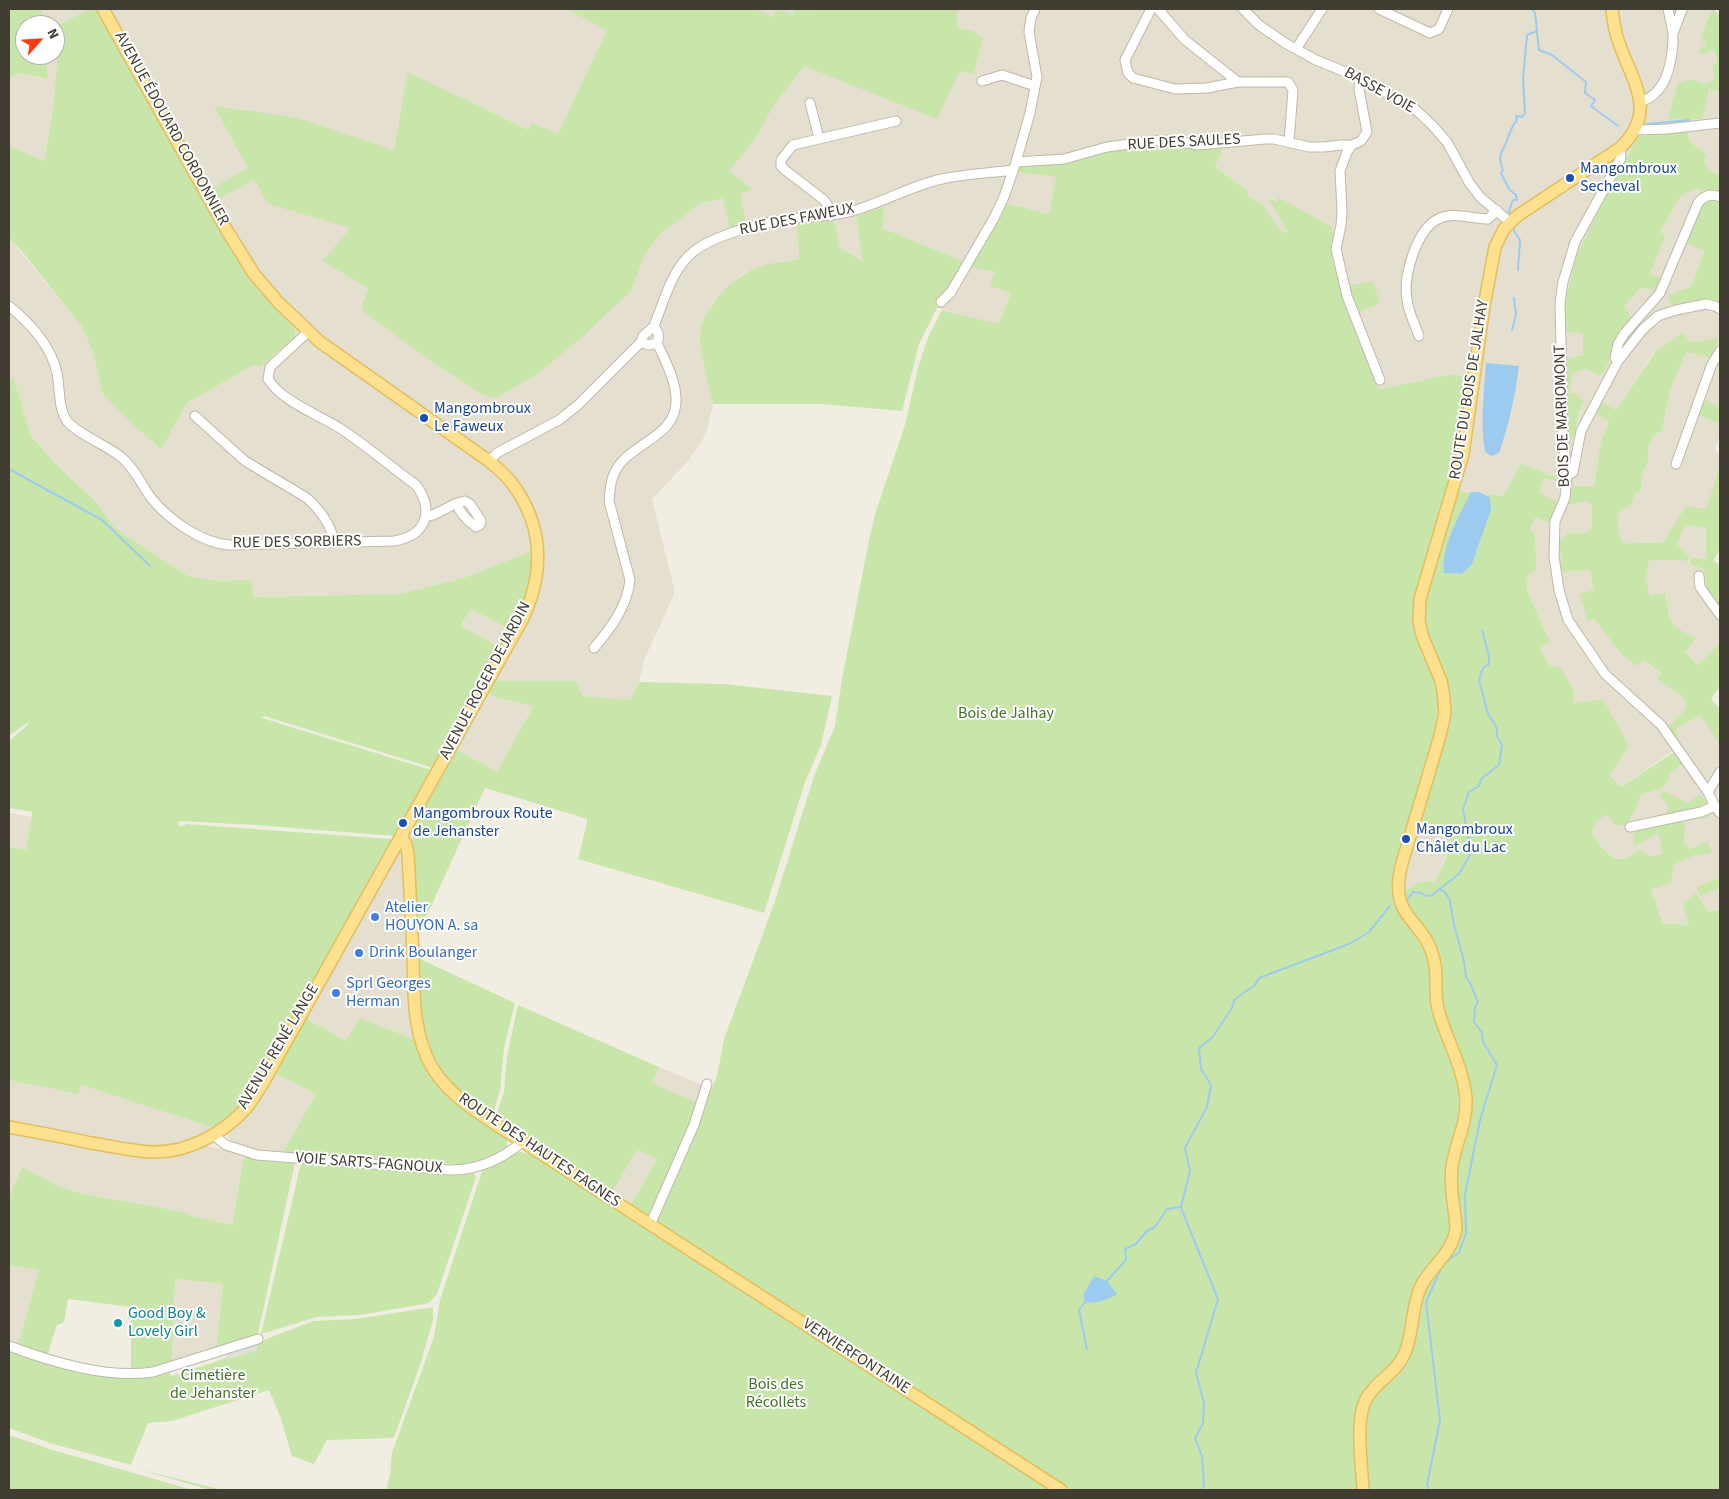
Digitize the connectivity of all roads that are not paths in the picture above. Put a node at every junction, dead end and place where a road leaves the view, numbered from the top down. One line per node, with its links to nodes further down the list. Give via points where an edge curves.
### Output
1 (103, 9): 32 (main road, AVENUE ÉDOUARD CORDONNIER)
2 (1035, 9): 17 (street, via 1030,18 1029,32)
3 (1151, 9): 16 (street, via 1125,60 1128,73 1133,78 1174,89 1207,88)
4 (1158, 9): 16 (street, via 1185,40)
5 (1243, 9): 13 (street, BASSE VOIE, via 1259,25)
6 (1322, 9): 13 (street)
7 (1379, 9): 8 (street, via 1430,32 1439,29)
8 (1448, 9)
9 (1612, 9): 18 (main road, via 1618,41 1638,87)
10 (1668, 9): 12 (street)
11 (1682, 9): 12 (street)
12 (1673, 32): 18 (street, via 1665,79 1652,97)
13 (1296, 49): 14 (street, BASSE VOIE)
14 (1360, 78): 25 (street, via 1367,132 1361,141); 29 (street, BASSE VOIE, via 1400,99 1431,123 1447,142 1470,184)
15 (982, 81): 17 (street, via 1002,75)
16 (1238, 82): 24 (street, via 1285,81 1291,85)
17 (1035, 86): 27 (street)
18 (1640, 102): 22 (main road, via 1640,117)
19 (810, 103): 23 (street)
20 (896, 121): 23 (street)
21 (1720, 123): 22 (street)
22 (1635, 130): 26 (main road)
23 (819, 138): 30 (street, via 794,145 781,160 781,166 824,200)
24 (1289, 142): 25 (street, RUE DES SAULES, via 1309,147); 27 (street, RUE DES SAULES, via 1265,139 1198,145 1153,141)
25 (1352, 145): 43 (street, via 1340,171 1341,225 1336,249 1347,296)
26 (1620, 148): 31 (main road); 47 (street, BOIS DE MARIOMONT, via 1621,158 1575,242 1563,282 1560,303)
27 (1015, 166): 30 (street, RUE DES FAWEUX, via 941,179); 33 (street, via 994,218)
28 (1720, 197): 42 (street, via 1705,196 1698,203 1660,292 1630,325 1618,344 1615,358)
29 (1497, 210): 31 (street, BASSE VOIE); 38 (street, via 1488,219 1449,215 1438,218 1424,232 1408,273 1406,297)
30 (831, 216): 36 (street, RUE DES FAWEUX, via 788,219 730,233 708,242 683,262)
31 (1513, 219): 68 (main road, ROUTE DU BOIS DE JALHAY, via 1499,237 1492,259 1463,454 1420,599 1422,635 1441,681 1445,713 1398,887 1402,908 1425,938 1434,958 1438,1009 1466,1096 1466,1113 1452,1168 1456,1228 1449,1250 1420,1288 1409,1342 1401,1361 1371,1392 1362,1409)
32 (238, 250): 37 (main road, AVENUE ROGER DEJARDIN, via 254,274)
33 (942, 302)
34 (9, 306): 50 (street, RUE DES SORBIERS, via 36,333 49,352 67,420 129,464 152,499 173,520 203,538 221,544)
35 (1720, 309): 42 (street, via 1706,304 1695,305 1658,316 1643,328)
36 (654, 326): 39 (street, RUE DES FAWEUX); 40 (street, via 658,331)
37 (308, 332): 45 (main road, AVENUE ROGER DEJARDIN); 49 (street, via 270,367 268,379 285,396 342,429 416,485 424,495)
38 (1419, 336)
39 (641, 342): 40 (street, via 648,345); 45 (street, via 559,420)
40 (657, 343): 53 (street, via 671,375 676,410 667,427 625,458 614,473 609,501 630,580 629,591 612,627)
41 (1720, 355): 46 (street, via 1712,364)
42 (1618, 362): 47 (street, via 1581,431 1575,467)
43 (1380, 380)
44 (194, 416): 50 (street, via 245,461 314,505 332,531)
45 (488, 460): 57 (main road, AVENUE ROGER DEJARDIN, via 510,481 531,517 538,550 534,587 523,618)
46 (1676, 464)
47 (1567, 476): 55 (street, BOIS DE MARIOMONT, via 1565,498 1555,521 1554,556 1568,620 1605,674 1661,725)
48 (457, 503): 49 (street, RUE DES SORBIERS)
49 (427, 516): 50 (street, RUE DES SORBIERS, via 418,530 403,540)
50 (334, 542)
51 (1699, 576): 52 (street, via 1700,587)
52 (1720, 615)
53 (594, 648)
54 (1720, 772): 55 (street)
55 (1708, 792): 56 (street, BOIS DE MARIOMONT)
56 (1718, 809): 58 (street, BOIS DE MARIOMONT)
57 (409, 821): 59 (main road, AVENUE RENÉ LANGE)
58 (1630, 827)
59 (401, 837): 62 (main road, AVENUE RENÉ LANGE, via 252,1100 238,1116); 63 (main road, ROUTE DES HAUTES FAGNES, via 408,854 418,1034 434,1070 456,1097)
60 (706, 1084): 64 (street, via 694,1125)
61 (9, 1127): 62 (main road, AVENUE RENÉ LANGE, via 151,1152 180,1149)
62 (213, 1135): 63 (street, VOIE SARTS-FAGNOUX, via 226,1145 258,1155 450,1170 486,1165)
63 (522, 1142): 64 (main road, ROUTE DES HAUTES FAGNES)
64 (650, 1225): 67 (main road, VERVIERFONTAINE)
65 (258, 1339): 66 (street, via 138,1374 84,1367)
66 (9, 1346)
67 (1061, 1490)
68 (1363, 1490)

